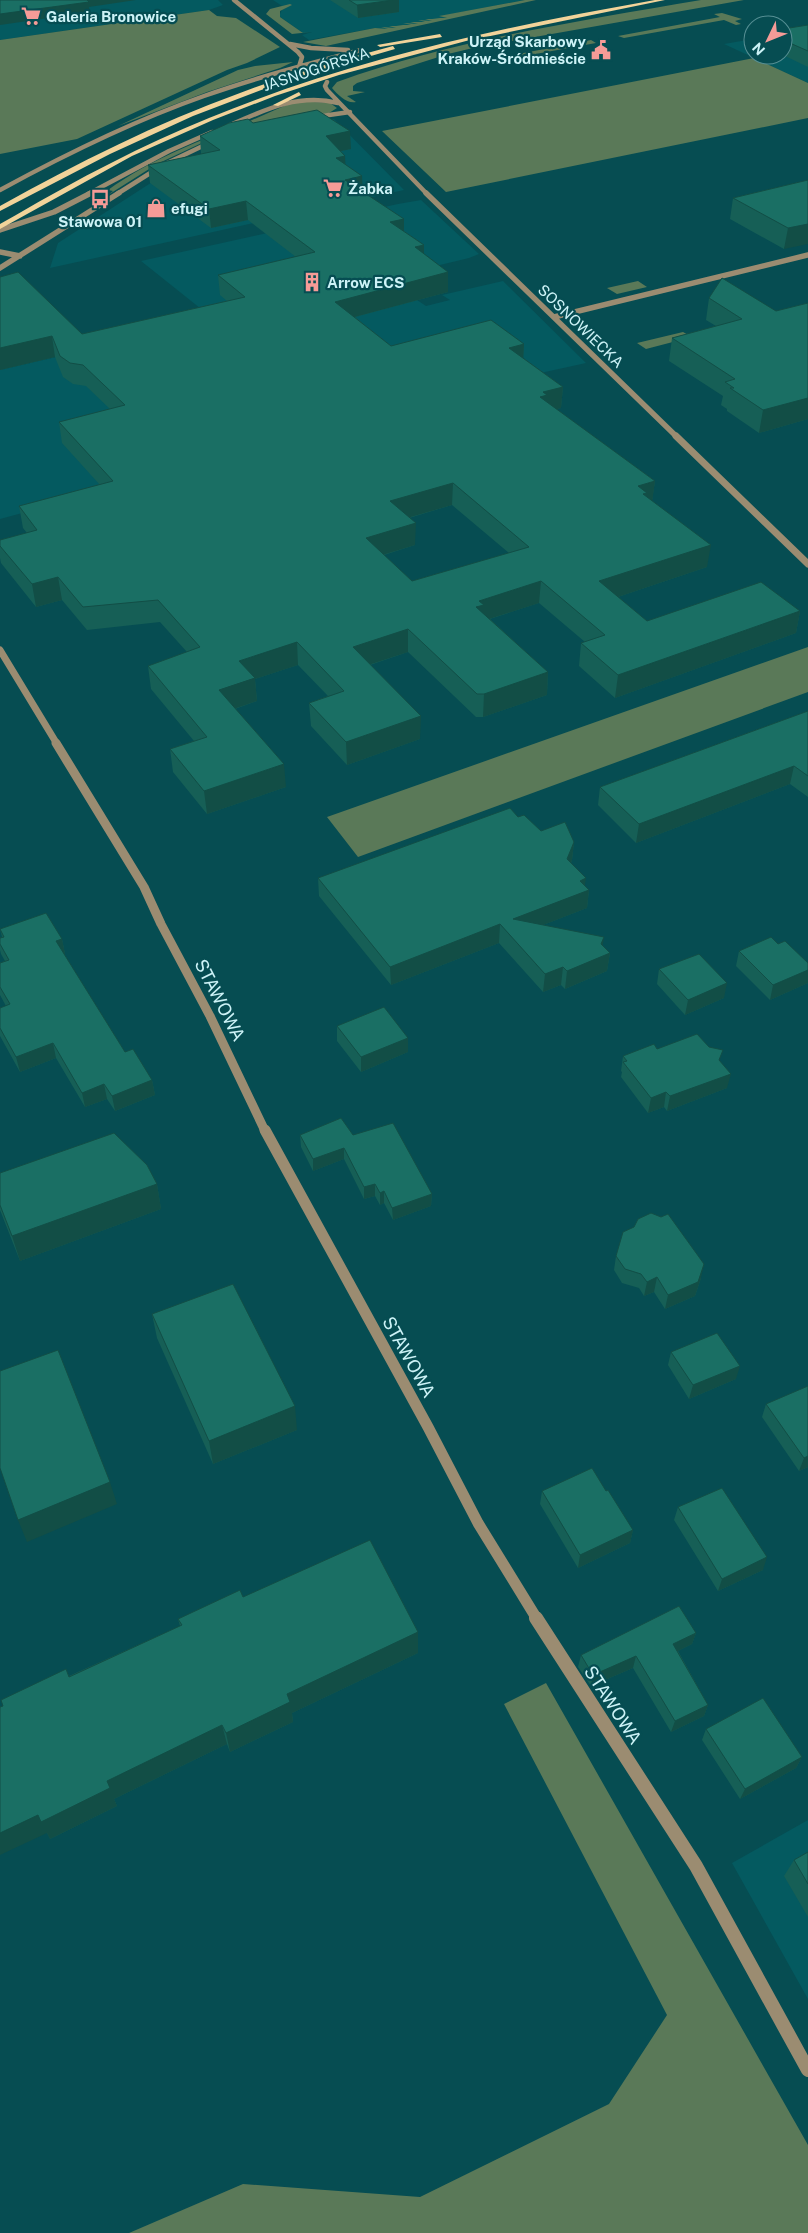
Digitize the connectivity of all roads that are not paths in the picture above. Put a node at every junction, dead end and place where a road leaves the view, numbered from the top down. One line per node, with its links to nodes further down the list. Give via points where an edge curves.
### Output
1 (234, 0): 5 (street)
2 (663, 0): 8 (main road, JASNOGÓRSKA, via 484,34)
3 (448, 34): 4 (main road, JASNOGÓRSKA)
4 (440, 36): 6 (main road, via 394,41); 18 (main road, JASNOGÓRSKA, via 341,62 219,102 88,161)
5 (289, 43): 6 (street, via 327,50); 7 (street, via 302,57)
6 (361, 50): 7 (street, JASNOGÓRSKA)
7 (299, 67): 17 (street, JASNOGÓRSKA, via 175,107 100,139)
8 (346, 71): 9 (main road); 19 (main road, JASNOGÓRSKA, via 274,94 149,146 79,180)
9 (327, 82): 10 (street, SOSNOWIECKA, via 327,90); 11 (main road)
10 (339, 103): 11 (street, SOSNOWIECKA, via 314,98); 12 (street, SOSNOWIECKA)
11 (276, 106): 14 (street, JASNOGÓRSKA)
12 (350, 112): 13 (street); 26 (street, SOSNOWIECKA, via 430,196)
13 (311, 118)
14 (226, 127)
15 (217, 130): 19 (street, JASNOGÓRSKA, via 169,150 54,212)
16 (216, 140): 22 (street, via 163,165)
17 (0, 190)
18 (0, 209)
19 (0, 229)
20 (0, 252): 22 (street)
21 (808, 255): 26 (street)
22 (20, 256): 24 (street)
23 (0, 261): 24 (street)
24 (9, 263): 25 (street)
25 (0, 268)
26 (554, 317): 27 (street, SOSNOWIECKA)
27 (808, 564)
28 (0, 650): 29 (street, STAWOWA, via 144,887 272,1145 478,1523 696,1866)
29 (808, 2070)

